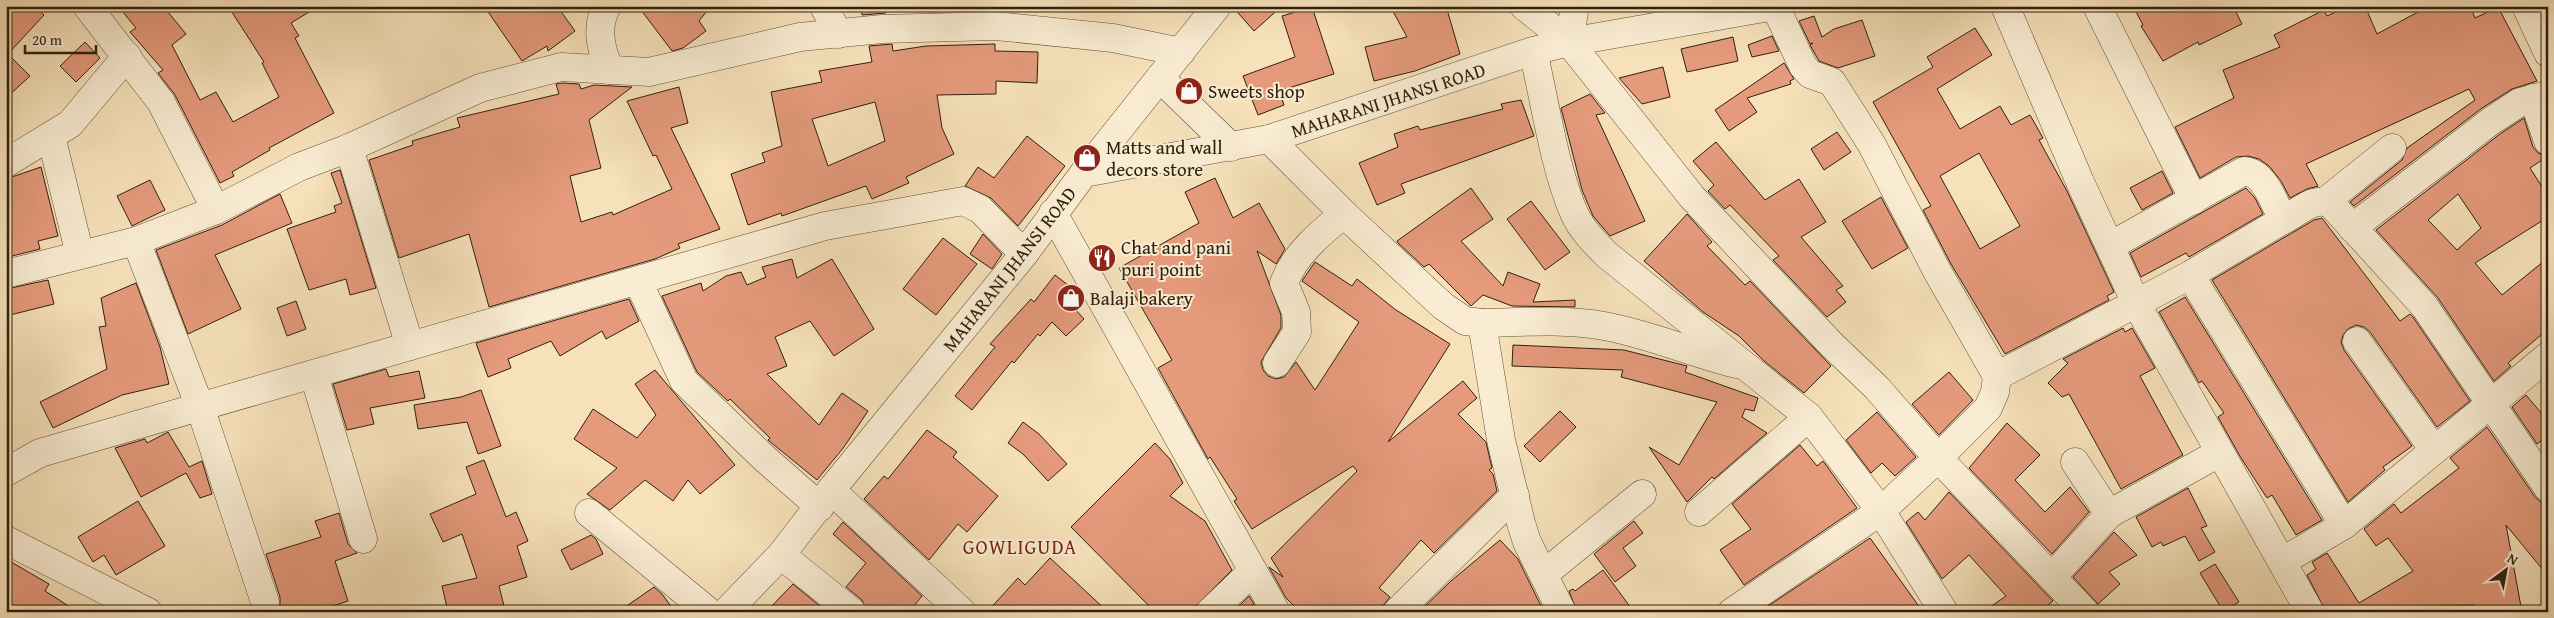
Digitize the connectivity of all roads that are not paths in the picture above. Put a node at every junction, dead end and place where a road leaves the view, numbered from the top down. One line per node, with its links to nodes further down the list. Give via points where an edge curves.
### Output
1 (87, 6): 16 (street)
2 (608, 6): 17 (street, via 602,16 600,44)
3 (824, 6): 11 (street)
4 (1217, 6): 14 (street)
5 (1524, 6): 12 (street)
6 (1575, 6): 12 (street)
7 (1775, 6): 12 (street, MAHARANI JHANSI ROAD); 50 (street, via 1803,66 1810,74 1832,82 1872,145 1937,271)
8 (2005, 6): 36 (street)
9 (2097, 6): 28 (street)
10 (2526, 6): 15 (street)
11 (838, 34): 14 (street, via 996,26 1113,38); 17 (street, via 783,40 649,72)
12 (1570, 42): 13 (street, MAHARANI JHANSI ROAD); 56 (street, via 1692,196 1832,345 1877,388)
13 (1533, 51): 21 (street, MAHARANI JHANSI ROAD); 48 (street, via 1574,214 1607,256)
14 (1181, 52): 18 (street)
15 (2548, 53)
16 (127, 56): 20 (street, via 70,124); 30 (street, via 161,102)
17 (609, 70): 24 (street, via 561,67 480,88)
18 (1160, 78): 23 (street); 27 (street)
19 (2540, 96): 22 (street); 34 (street, via 2520,102 2491,121)
20 (51, 136): 26 (street); 38 (street)
21 (1269, 139): 23 (street, MAHARANI JHANSI ROAD); 32 (street)
22 (2548, 141)
23 (1231, 147): 27 (street, MAHARANI JHANSI ROAD)
24 (349, 148): 30 (street, via 299,168); 45 (street)
25 (2392, 148): 29 (street)
26 (6, 163)
27 (1084, 174): 31 (street, MAHARANI JHANSI ROAD)
28 (2194, 200): 33 (street, via 2238,173 2250,171 2261,179); 36 (street)
29 (2326, 201): 33 (street, via 2309,204); 34 (street)
30 (216, 210): 35 (street)
31 (1053, 213): 37 (street, MAHARANI JHANSI ROAD); 72 (street)
32 (1344, 214): 43 (street, via 1443,306 1465,321); 47 (street, via 1320,233 1290,266 1284,283 1296,312 1297,332)
33 (2283, 220): 40 (street)
34 (2352, 228): 51 (street, via 2425,307)
35 (136, 241): 38 (street); 52 (street)
36 (2110, 246): 42 (street)
37 (1024, 254): 41 (street, via 980,209 963,200 825,226); 62 (street, MAHARANI JHANSI ROAD)
38 (80, 255): 39 (street)
39 (6, 274)
40 (2190, 275): 42 (street); 67 (street)
41 (638, 281): 45 (street); 62 (street, via 684,381 763,457)
42 (2136, 303): 50 (street); 55 (street)
43 (1482, 323): 48 (street, via 1555,322 1602,326 1637,333); 61 (street, via 1501,440)
44 (2357, 341): 54 (street)
45 (410, 346): 49 (street)
46 (2548, 356): 51 (street)
47 (1277, 363)
48 (1745, 366): 53 (street)
49 (314, 375): 52 (street); 68 (street)
50 (1997, 376): 56 (street, via 1988,408)
51 (2489, 403): 54 (street); 59 (street)
52 (200, 407): 58 (street, via 40,453); 77 (street, via 265,602)
53 (1809, 417): 63 (street); 64 (street)
54 (2434, 450): 67 (street)
55 (2219, 453): 66 (street); 71 (street)
56 (1938, 458): 63 (street); 74 (street)
57 (2075, 462): 66 (street)
58 (6, 472)
59 (2547, 486)
60 (1642, 494): 73 (street)
61 (1515, 495): 73 (street, via 1527,542); 83 (street)
62 (826, 498): 70 (street, MAHARANI JHANSI ROAD); 81 (street)
63 (1882, 511): 85 (street); 86 (street)
64 (1698, 512)
65 (588, 513): 78 (street)
66 (2109, 514): 74 (street)
67 (2344, 525): 71 (street)
68 (363, 539)
69 (6, 540): 76 (street)
70 (781, 555): 79 (street, MAHARANI JHANSI ROAD); 80 (street)
71 (2283, 561): 88 (street)
72 (1253, 571): 75 (street); 82 (street)
73 (1544, 574): 84 (street)
74 (2052, 577): 87 (street)
75 (1268, 609)
76 (148, 612)
77 (264, 612)
78 (710, 612)
79 (726, 612)
80 (852, 612)
81 (962, 612)
82 (1210, 612)
83 (1397, 612)
84 (1562, 612)
85 (1732, 612)
86 (1944, 612)
87 (2085, 612)
88 (2310, 612)

